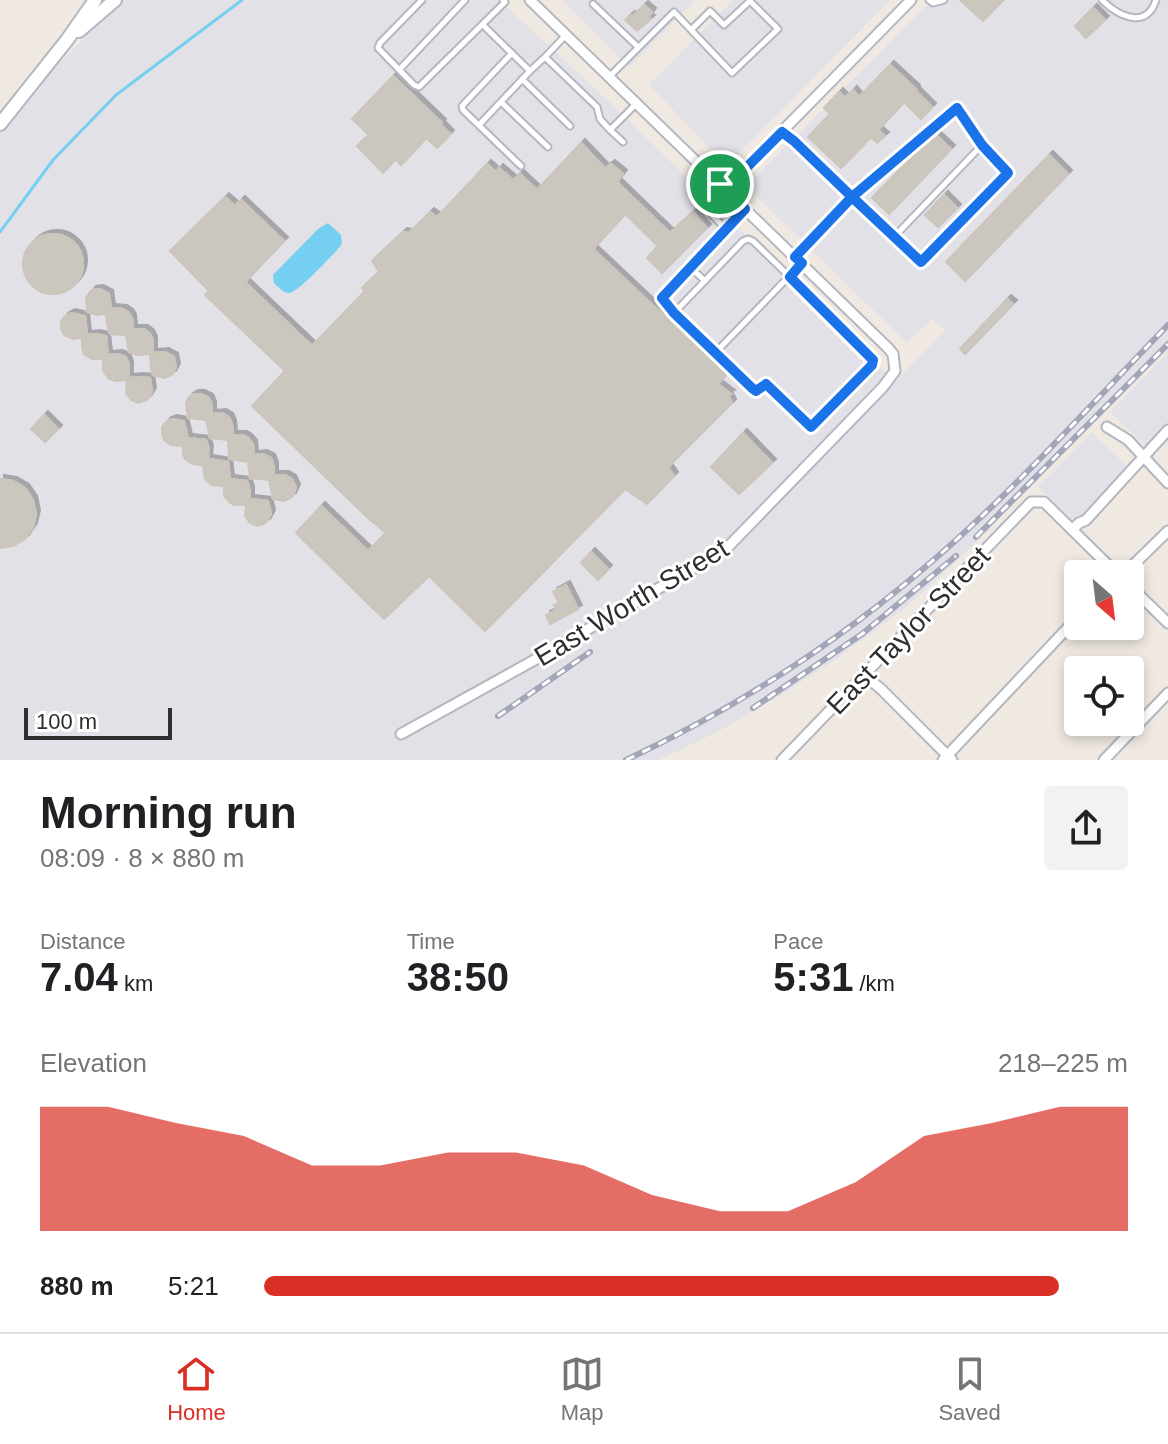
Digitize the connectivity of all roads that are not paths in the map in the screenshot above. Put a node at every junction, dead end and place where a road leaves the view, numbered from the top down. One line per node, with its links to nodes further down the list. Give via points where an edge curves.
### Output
1 (95, 0): 16 (main road)
2 (115, 0): 16 (main road)
3 (422, 0): 20 (lane, via 378,48)
4 (465, 0): 20 (lane)
5 (530, 0): 15 (street)
6 (911, 0): 30 (street)
7 (929, 0): 8 (lane)
8 (944, 0)
9 (1102, 0): 10 (lane, via 1128,18 1142,16)
10 (1156, 0)
11 (504, 1): 13 (lane)
12 (593, 4): 17 (lane)
13 (483, 25): 18 (lane); 20 (lane, via 423,85 414,85)
14 (691, 30): 14 (lane, via 732,73 778,29 750,1 724,25 710,11); 17 (lane, via 674,12)
15 (566, 35): 19 (lane); 22 (street)
16 (67, 40): 26 (main road)
17 (638, 47): 22 (lane)
18 (512, 53): 21 (lane); 27 (lane, via 464,103 463,110)
19 (545, 57): 21 (lane); 29 (lane, via 597,107)
20 (399, 70)
21 (530, 71): 23 (lane)
22 (609, 78): 25 (street)
23 (522, 79): 24 (lane); 28 (lane)
24 (501, 102): 27 (lane); 33 (lane)
25 (636, 104): 29 (lane); 35 (street)
26 (0, 124)
27 (479, 125): 34 (lane)
28 (570, 126)
29 (610, 130): 31 (lane)
30 (782, 132): 35 (street, via 742,172); 36 (lane)
31 (623, 142)
32 (982, 145): 36 (lane, via 957,108); 40 (lane); 40 (lane, via 1008,173 921,262)
33 (548, 147)
34 (521, 166)
35 (720, 184): 38 (street)
36 (852, 197): 40 (lane); 41 (lane)
37 (702, 205): 39 (lane)
38 (745, 209): 39 (lane); 41 (street)
39 (726, 229): 42 (lane)
40 (894, 237)
41 (798, 260): 43 (lane); 60 (street, East Worth Street, via 893,354 895,371 883,387 725,550)
42 (690, 267): 44 (lane); 45 (lane, via 662,298)
43 (790, 277): 44 (lane, via 748,239); 46 (lane); 46 (lane, via 873,360 814,426 766,384 756,391)
44 (705, 281): 45 (lane)
45 (674, 313): 46 (lane)
46 (715, 353)
47 (1107, 427): 49 (street)
48 (1168, 430): 49 (street)
49 (1144, 458): 50 (street); 51 (street)
50 (1168, 483)
51 (1072, 530): 53 (street); 58 (street, East Taylor Street, via 1044,502 1031,502)
52 (1168, 531): 54 (street)
53 (1103, 560)
54 (1138, 560)
55 (1144, 600): 56 (street)
56 (1168, 623)
57 (1064, 632): 61 (street)
58 (864, 675): 61 (street); 62 (street, East Taylor Street)
59 (1168, 693): 63 (street)
60 (401, 734)
61 (948, 758)
62 (782, 760)
63 (1104, 760)

